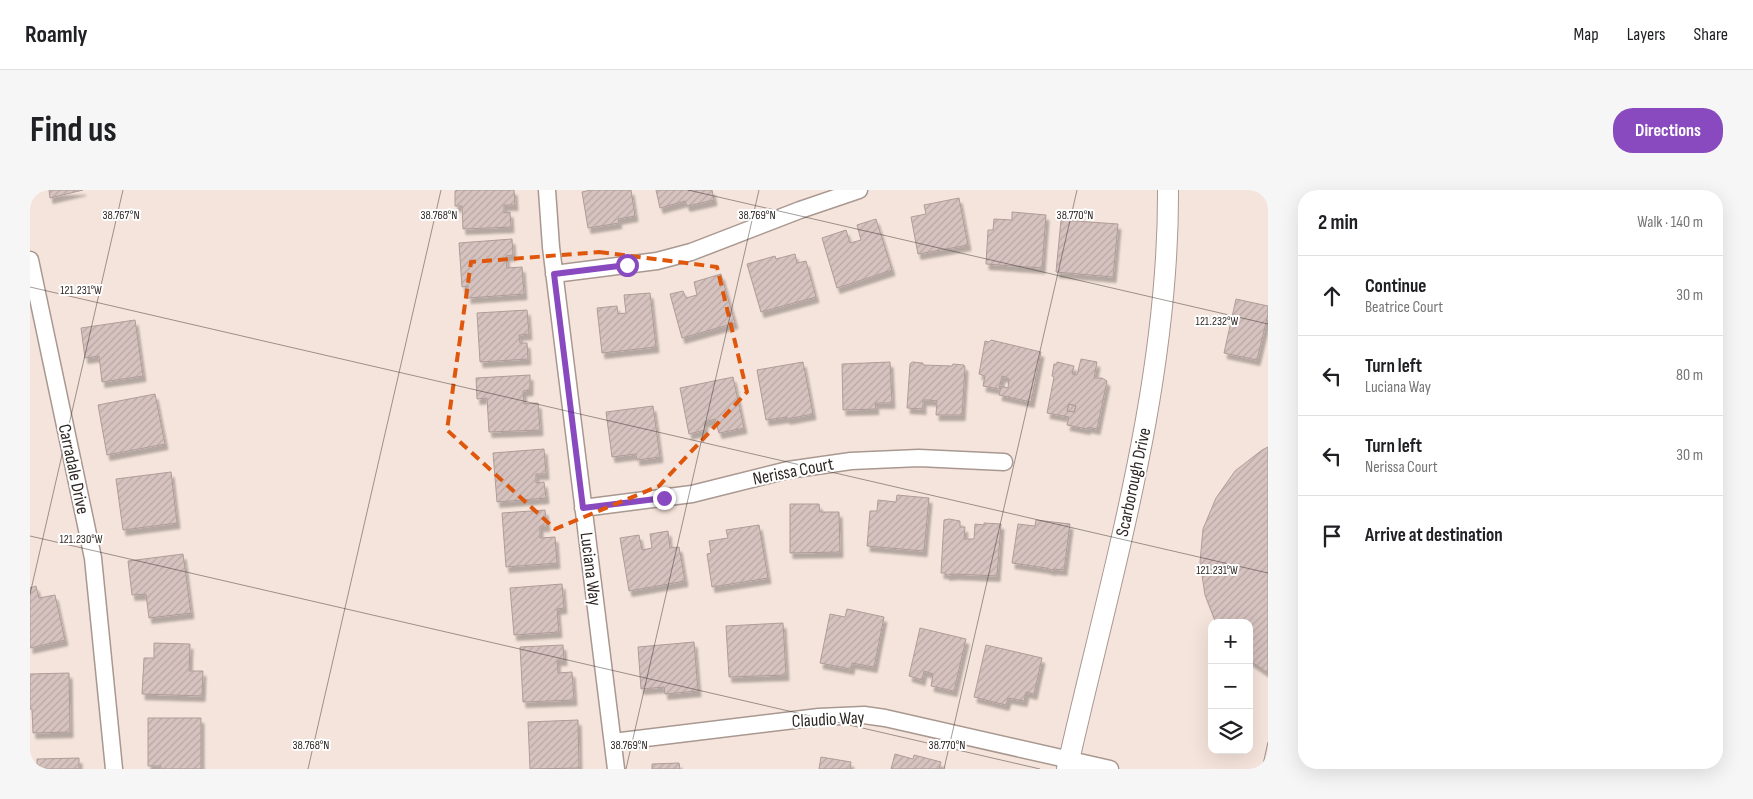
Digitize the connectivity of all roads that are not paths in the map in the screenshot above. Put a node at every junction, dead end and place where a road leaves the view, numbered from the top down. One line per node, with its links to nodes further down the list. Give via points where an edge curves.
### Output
1 (547, 190): 5 (street, Luciana Way)
2 (859, 190): 5 (street, via 691,252 657,261)
3 (1168, 190): 10 (street, Scarborough Drive, via 1164,270 1151,396)
4 (30, 260): 6 (street, Carradale Drive)
5 (554, 274): 8 (street, Luciana Way)
6 (33, 293): 11 (street, Carradale Drive, via 92,558)
7 (1004, 462): 8 (street, Nerissa Court, via 919,458 851,460 788,470 692,494)
8 (583, 508): 9 (street, Luciana Way)
9 (612, 742): 10 (street, Claudio Way, via 819,717 864,715); 12 (street, Luciana Way)
10 (1068, 764): 13 (street, Claudio Way)
11 (114, 769)
12 (616, 769)
13 (1110, 769)

